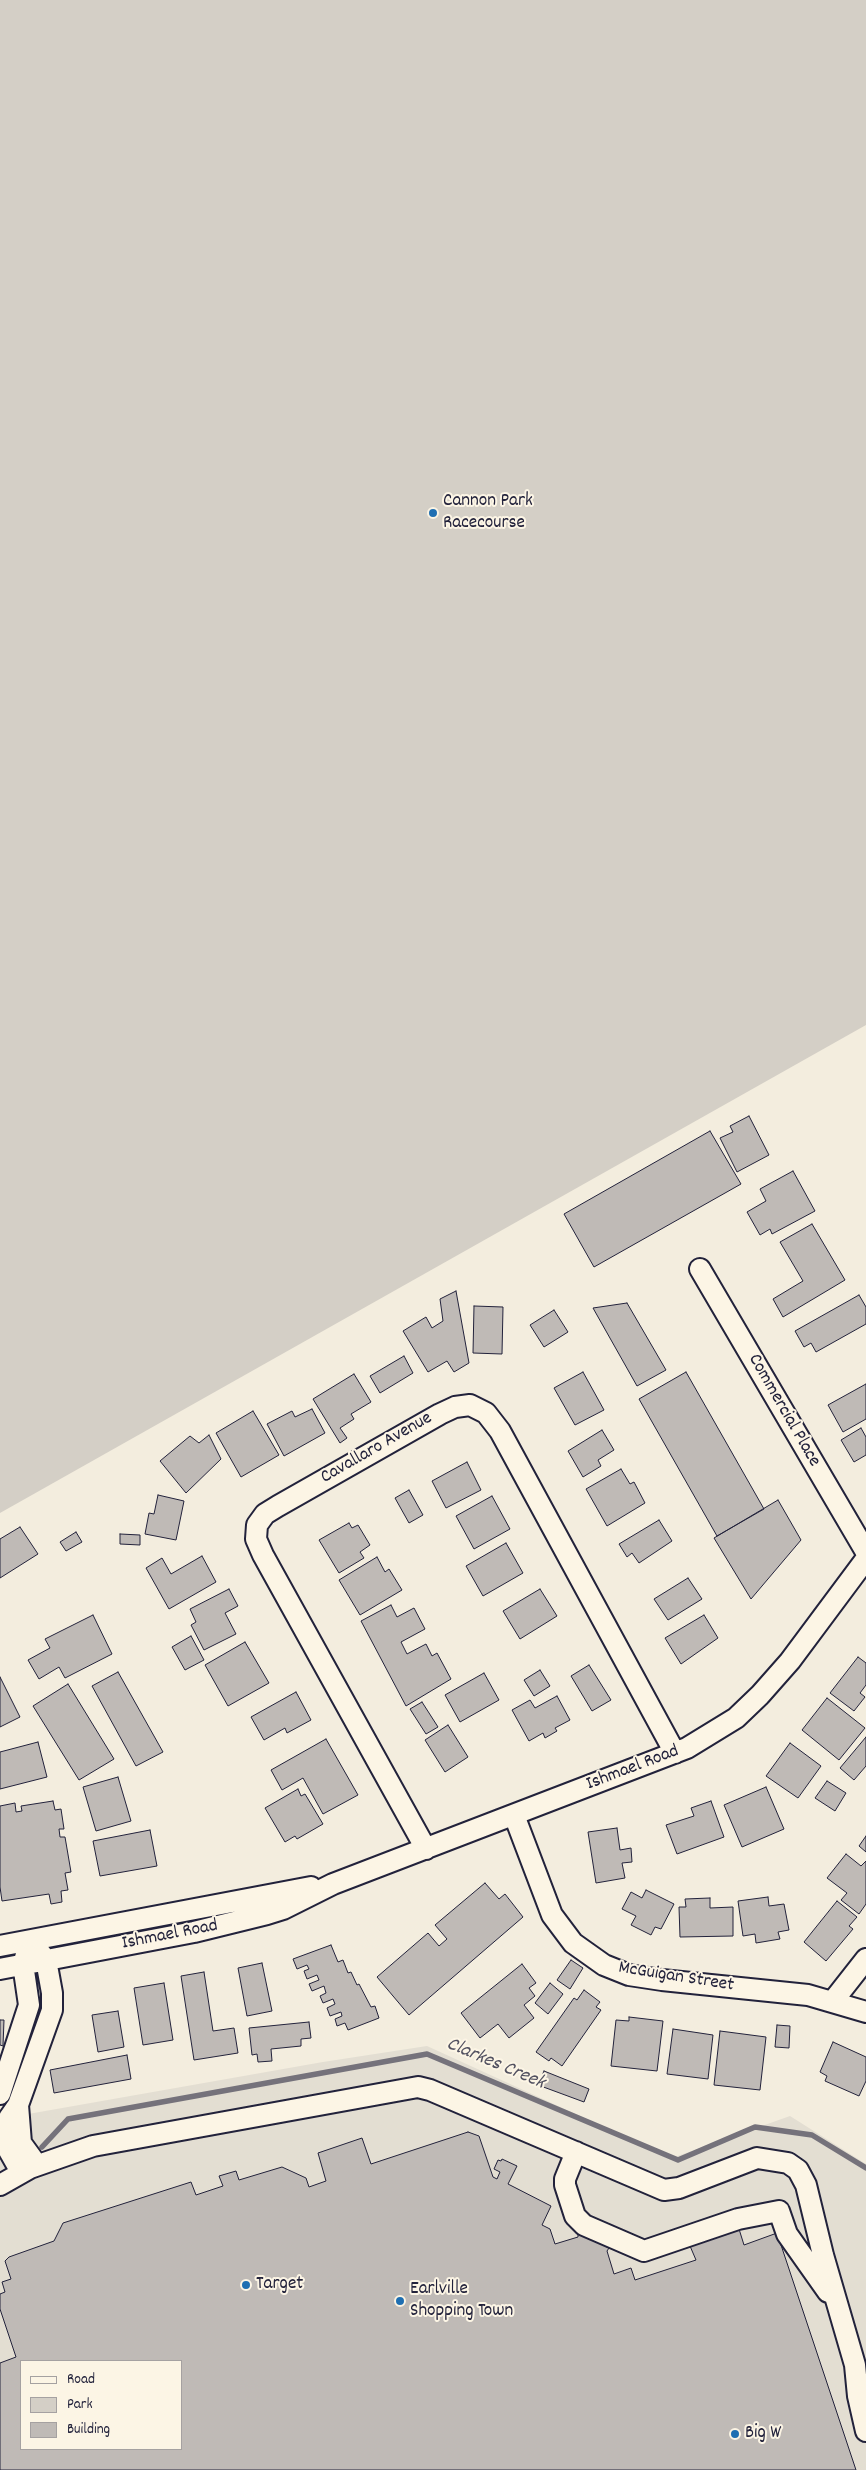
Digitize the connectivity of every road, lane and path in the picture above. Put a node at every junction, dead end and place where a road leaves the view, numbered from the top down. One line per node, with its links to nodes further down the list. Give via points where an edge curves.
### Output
1 (700, 1269): 2 (street, Commercial Place)
2 (866, 1552)
3 (866, 1559): 4 (street, Ishmael Road, via 790,1661 760,1695 724,1726)
4 (675, 1753): 5 (street, Ishmael Road); 6 (street, Cavallaro Avenue, via 500,1431 486,1413 470,1405 455,1407 278,1506 256,1524 256,1539 263,1556)
5 (514, 1815): 6 (street, Ishmael Road); 14 (street, McGuigan Street, via 552,1915 573,1943 604,1965 654,1978 808,1994)
6 (426, 1849): 7 (street, Ishmael Road)
7 (333, 1884): 8 (street, Ishmael Road); 11 (street, Ishmael Road, via 267,1914 194,1932)
8 (30, 1940): 9 (street, Ishmael Road); 11 (street); 12 (street)
9 (0, 1946)
10 (866, 1959): 14 (street)
11 (46, 1960): 12 (street, Ishmael Road); 17 (street, via 52,2010)
12 (24, 1964): 13 (street, Ishmael Road); 16 (street, via 29,2008)
13 (0, 1968)
14 (833, 2001): 15 (street, McGuigan Street)
15 (866, 2012)
16 (0, 2094)
17 (18, 2105): 18 (street); 20 (street, via 21,2143)
18 (0, 2138): 20 (street)
19 (576, 2152): 20 (street, via 418,2087 93,2146); 22 (street, via 656,2188 668,2190 757,2158 792,2165 806,2185); 22 (street, via 565,2182 579,2222 644,2251 738,2219 779,2210 787,2234)
20 (29, 2168): 21 (street)
21 (0, 2186)
22 (838, 2306): 23 (street, via 855,2365)
23 (866, 2431)

